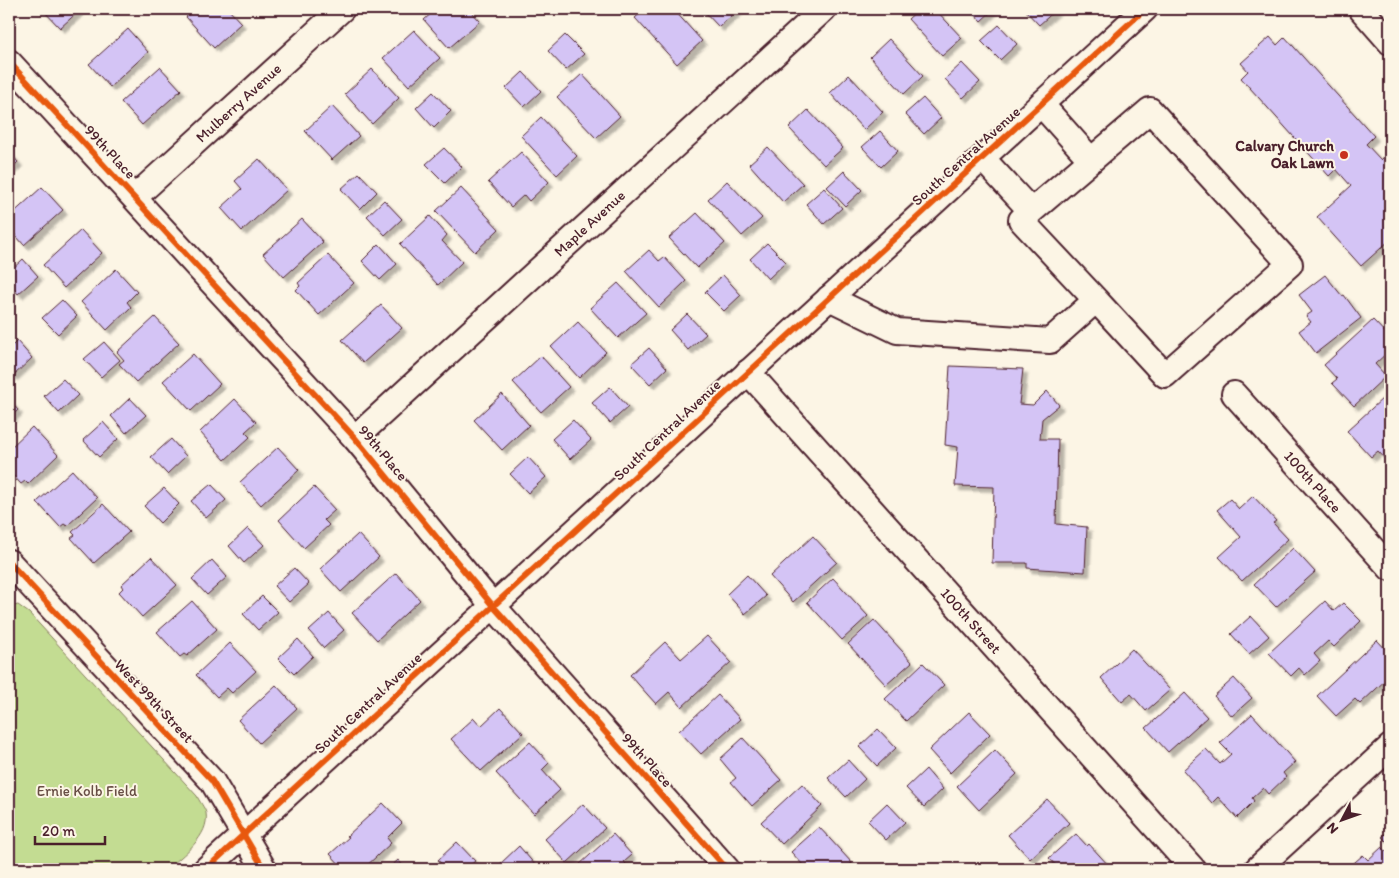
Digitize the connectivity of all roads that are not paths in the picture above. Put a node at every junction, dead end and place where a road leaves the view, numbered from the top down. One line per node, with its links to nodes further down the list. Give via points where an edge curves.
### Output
1 (342, 9): 10 (street, Mulberry Avenue)
2 (824, 9): 16 (street, Maple Avenue)
3 (1145, 9): 7 (street, South Central Avenue)
4 (1361, 9): 5 (street)
5 (1390, 42)
6 (9, 62): 10 (street, 99th Place)
7 (1041, 104): 8 (street, South Central Avenue); 9 (street)
8 (982, 158): 11 (street); 12 (street, South Central Avenue)
9 (1091, 160): 11 (street); 13 (street, via 1150,110 1290,264 1165,375)
10 (135, 197): 16 (street, 99th Place)
11 (1031, 211): 13 (street, via 1021,220)
12 (830, 298): 13 (street, via 897,332 1050,341); 14 (street, South Central Avenue)
13 (1096, 300)
14 (748, 372): 19 (street, South Central Avenue); 25 (street, 100th Street)
15 (1234, 394): 17 (street, 100th Place)
16 (355, 438): 19 (street, 99th Place)
17 (1390, 568)
18 (12, 573): 21 (street, West 99th Street, via 212,781)
19 (493, 606): 21 (street, South Central Avenue); 24 (street, 99th Place)
20 (1390, 747): 26 (street)
21 (244, 834): 22 (street, South Central Avenue); 23 (street, West 99th Street)
22 (206, 869)
23 (264, 869)
24 (728, 869)
25 (1193, 869)
26 (1257, 869)

